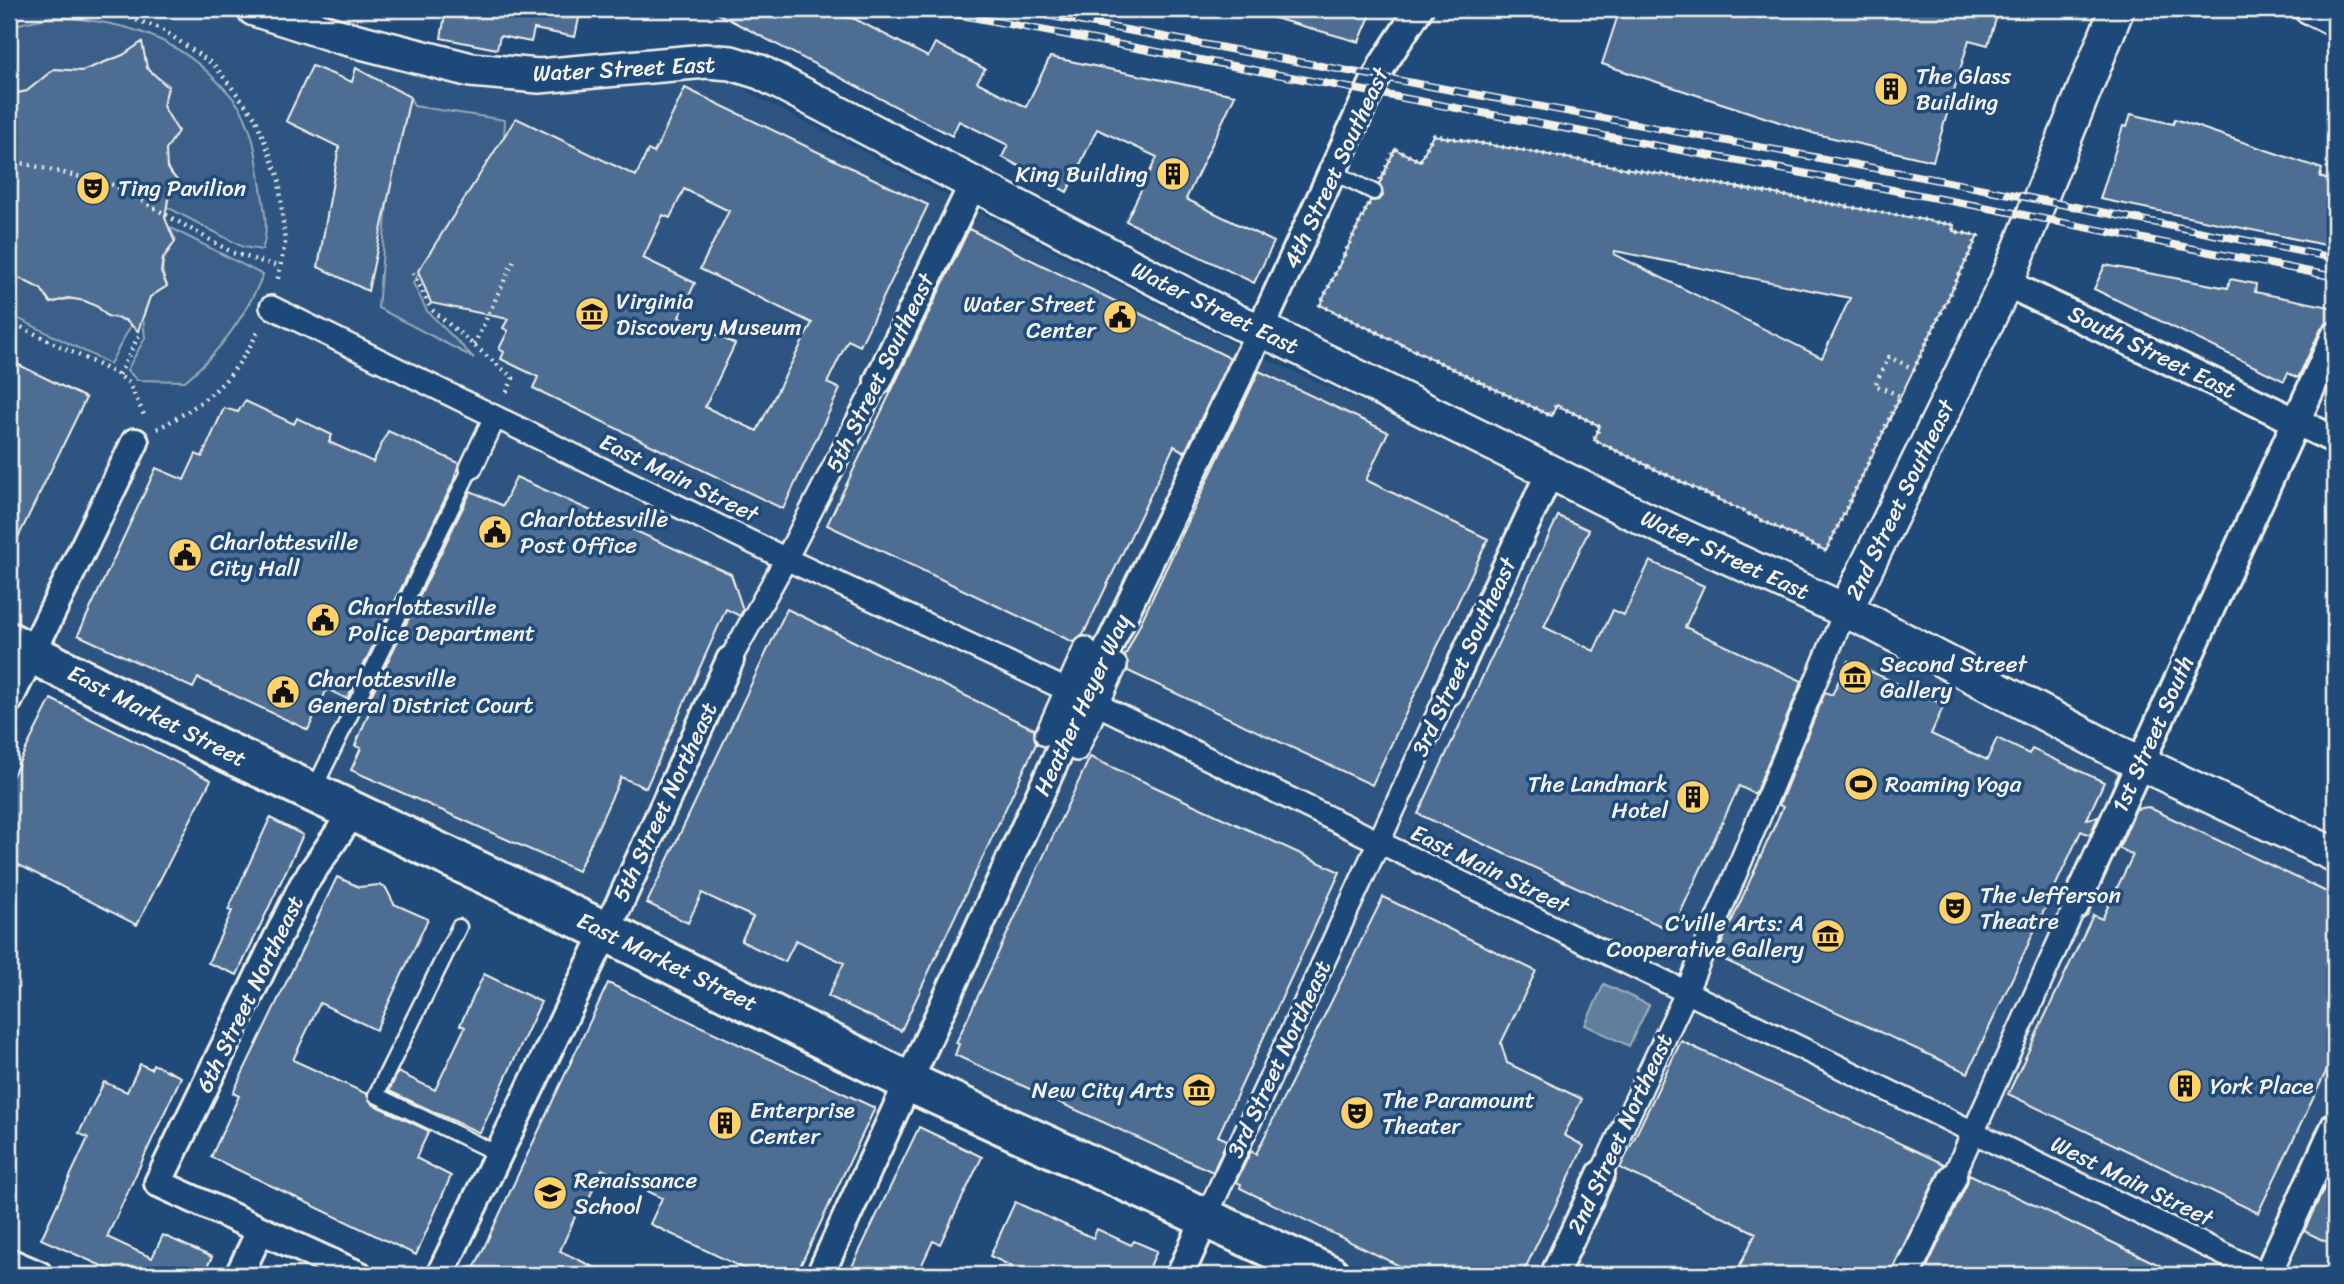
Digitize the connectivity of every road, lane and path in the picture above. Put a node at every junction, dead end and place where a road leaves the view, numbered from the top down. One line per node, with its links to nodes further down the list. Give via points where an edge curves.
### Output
1 (103, 9): 12 (path, via 160,28 214,65 255,117 279,178 285,243)
2 (254, 9): 9 (street, Water Street East, via 338,36 471,69 539,76 706,61 731,63 760,72)
3 (1419, 9): 8 (street, 4th Street Southeast, via 1383,64)
4 (2117, 9): 14 (street, 2nd Street Southeast)
5 (2307, 9): 6 (street)
6 (2335, 23)
7 (9, 160): 12 (path, via 114,185 233,253)
8 (1333, 172): 10 (lane); 17 (street, 4th Street Southeast)
9 (972, 186): 17 (street, Water Street East); 22 (street, 5th Street Southeast)
10 (1374, 192): 10 (path, via 1320,305 1551,416 1556,405 1600,426 1594,440 1826,551 1900,396 1875,386 1889,357 1914,369 1978,236 1953,231 1954,225 1433,135 1420,161 1395,149)
11 (514, 260): 20 (path)
12 (280, 267): 15 (path)
13 (414, 274): 20 (path, via 431,309)
14 (2006, 284): 24 (street, South Street East); 30 (street, 2nd Street Southeast)
15 (271, 307): 23 (street, East Main Street); 25 (path, via 243,361 201,405)
16 (9, 321): 21 (path)
17 (1259, 330): 28 (street, Water Street East); 36 (street, Heather Heyer Way)
18 (140, 333): 21 (path)
19 (2335, 336): 24 (street, 1st Street South)
20 (474, 345): 23 (path, via 513,378)
21 (119, 375): 25 (path, via 129,383 140,405)
22 (878, 381): 29 (street, 5th Street Southeast)
23 (495, 416): 27 (street); 29 (street, East Main Street)
24 (2297, 422): 26 (street, South Street East); 40 (street, 1st Street South)
25 (141, 438): 31 (street)
26 (2335, 439)
27 (471, 468): 41 (lane)
28 (1551, 470): 30 (street, Water Street East); 35 (street, 3rd Street Southeast)
29 (786, 559): 33 (street, 5th Street Northeast); 36 (street, East Main Street)
30 (1845, 611): 40 (street, Water Street East); 48 (street, 2nd Street Southeast)
31 (20, 647): 37 (street); 41 (main road, East Market Street)
32 (1085, 648): 36 (street)
33 (730, 660): 47 (street, 5th Street Northeast)
34 (1116, 665): 36 (street)
35 (1448, 692): 43 (street, 3rd Street Southeast)
36 (1083, 698): 38 (street); 39 (street); 43 (street, East Main Street); 49 (street, Heather Heyer Way)
37 (9, 700)
38 (1046, 735)
39 (1077, 750)
40 (2139, 762): 44 (street, Water Street East); 45 (street, 1st Street South)
41 (312, 792): 42 (main road, East Market Street)
42 (353, 812): 47 (main road, East Market Street); 56 (street, 6th Street Northeast, via 303,885 158,1183)
43 (1379, 844): 48 (street, East Main Street); 55 (street, 3rd Street Northeast)
44 (2335, 855)
45 (2075, 906): 51 (street, 1st Street South)
46 (459, 927): 52 (lane, via 376,1096)
47 (605, 931): 49 (main road, East Market Street); 52 (street, 5th Street Northeast)
48 (1686, 993): 51 (street, East Main Street); 53 (street, 2nd Street Northeast)
49 (911, 1083): 55 (main road, East Market Street); 62 (street, Heather Heyer Way)
50 (2335, 1126): 67 (street)
51 (1975, 1134): 54 (street, 1st Street South); 67 (street, West Main Street)
52 (500, 1155): 61 (street, 5th Street Northeast)
53 (1601, 1174): 65 (street, 2nd Street Northeast)
54 (1953, 1177): 66 (street)
55 (1206, 1217): 63 (street, 3rd Street Northeast); 64 (main road, East Market Street)
56 (260, 1231): 59 (street); 60 (street)
57 (9, 1262): 58 (street)
58 (38, 1275)
59 (239, 1275)
60 (359, 1275)
61 (440, 1275)
62 (820, 1275)
63 (1180, 1275)
64 (1330, 1275)
65 (1554, 1275)
66 (1906, 1275)
67 (2267, 1275)

